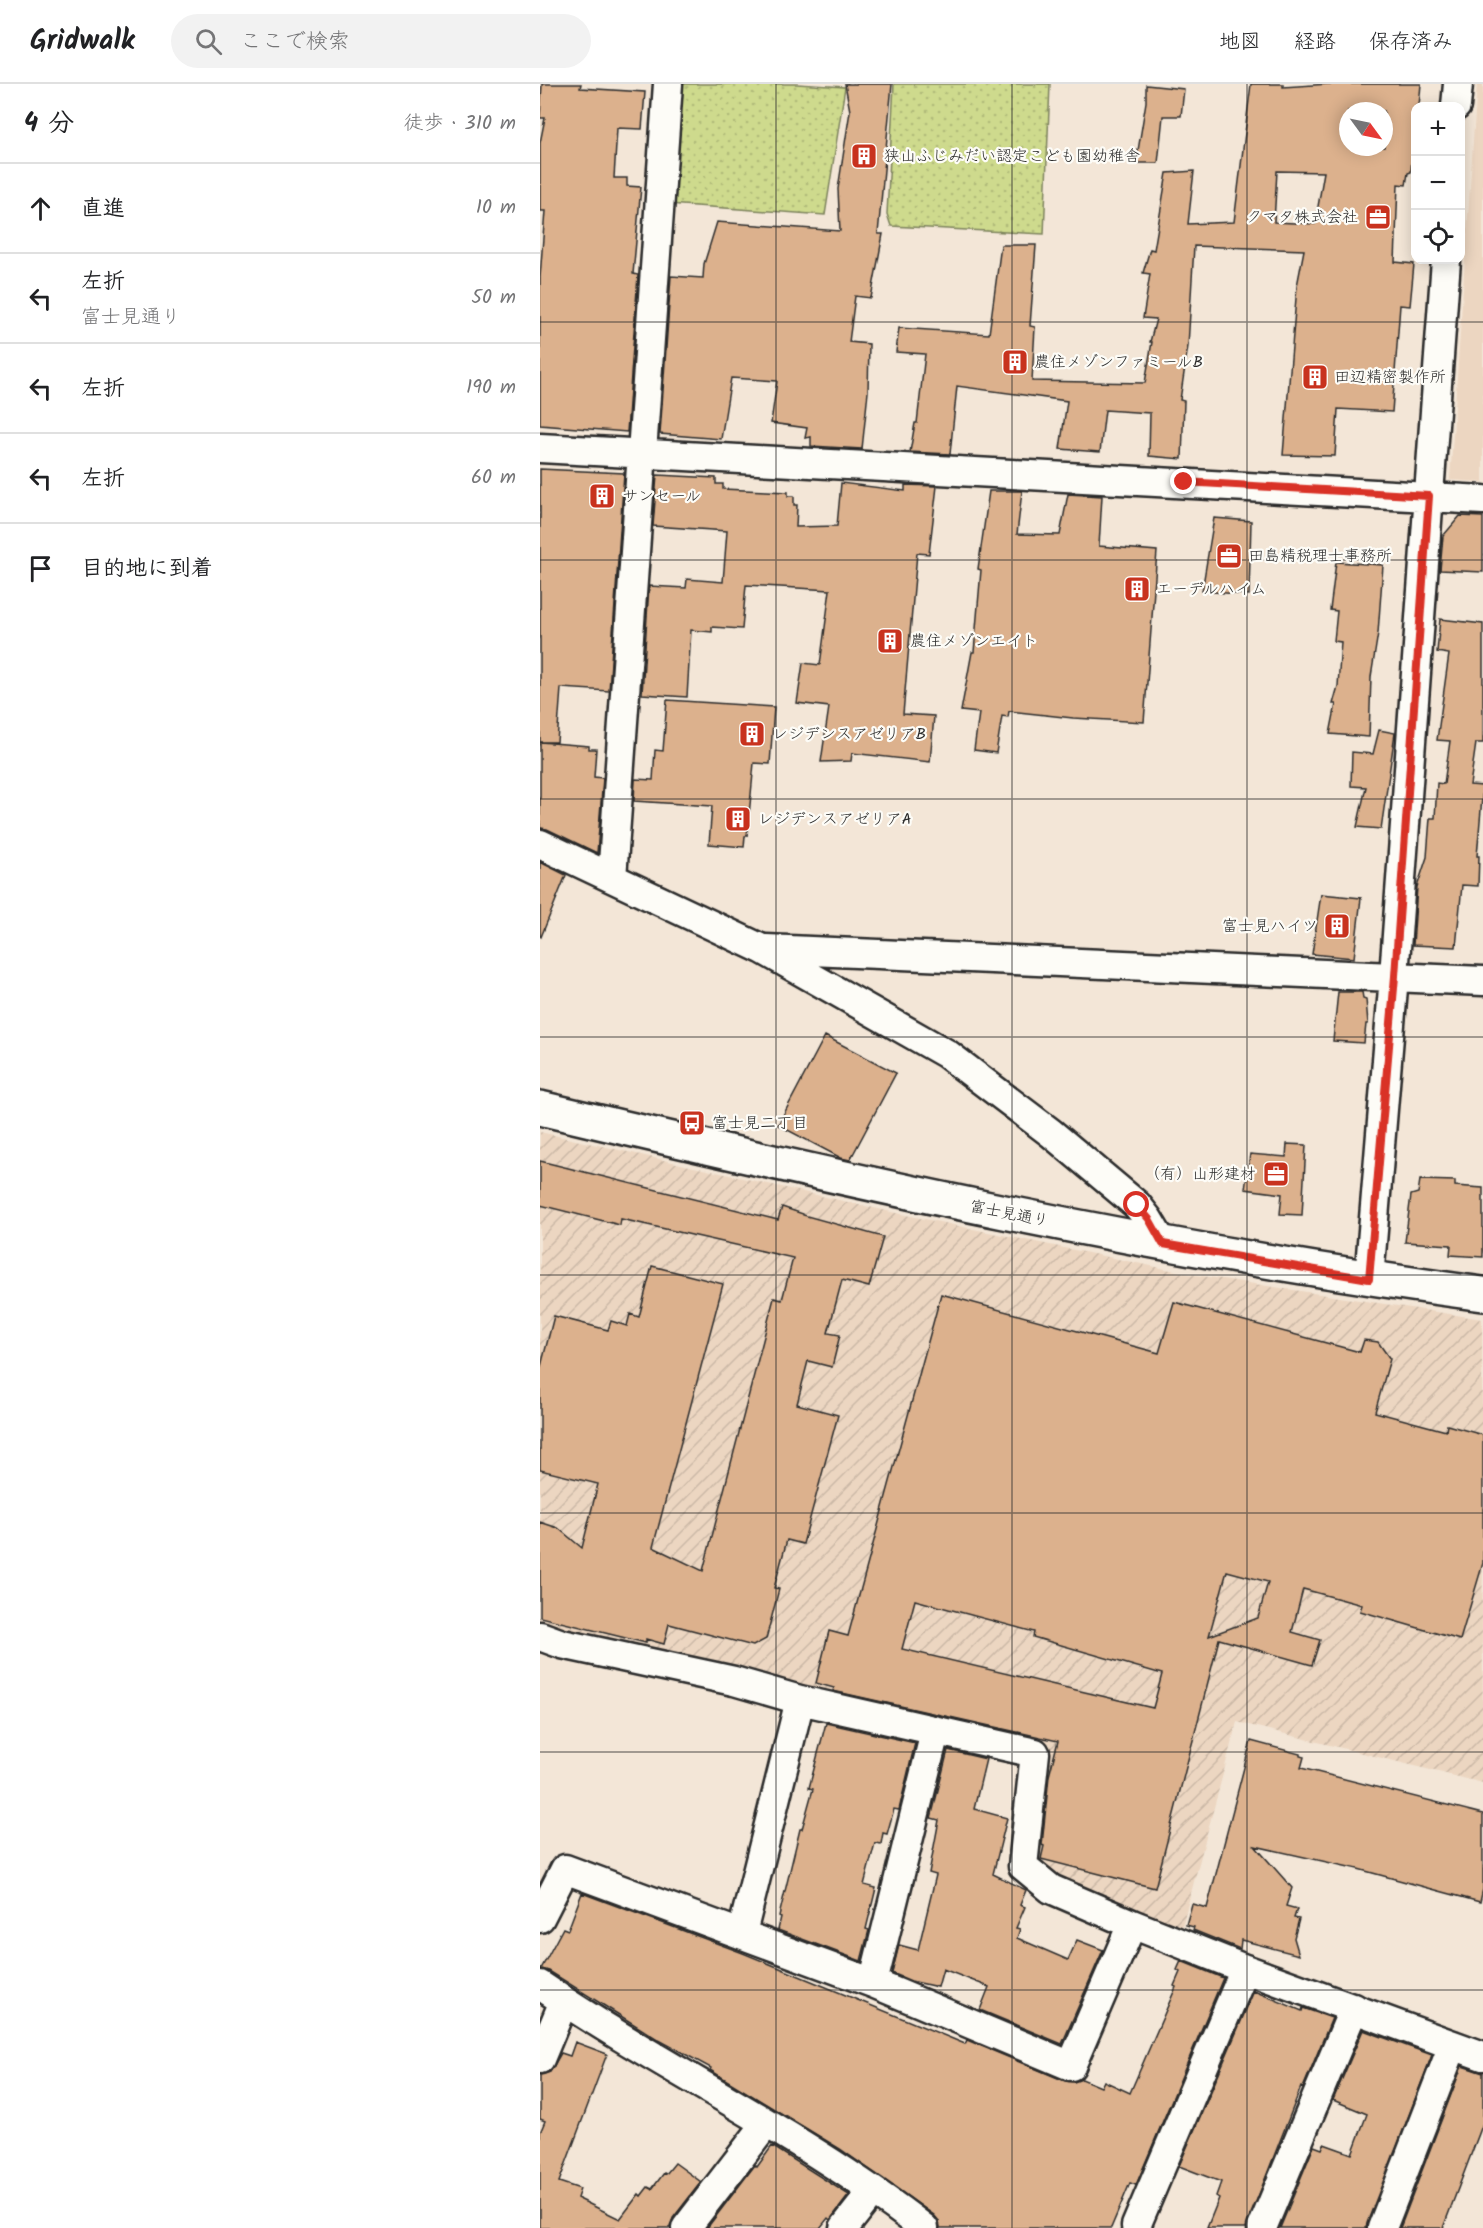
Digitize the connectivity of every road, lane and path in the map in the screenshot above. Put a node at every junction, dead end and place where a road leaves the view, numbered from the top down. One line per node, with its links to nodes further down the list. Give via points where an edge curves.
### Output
1 (668, 84): 6 (street)
2 (1458, 84): 3 (street)
3 (1456, 102)
4 (1446, 264): 7 (street)
5 (540, 448): 6 (street)
6 (642, 454): 7 (street); 10 (street)
7 (1429, 496): 8 (street); 12 (street)
8 (1483, 500)
9 (540, 844): 10 (street)
10 (612, 879): 11 (street)
11 (762, 949): 12 (street); 15 (street, via 947,1054 1052,1133 1137,1205)
12 (1395, 976): 13 (street); 16 (street)
13 (1483, 981)
14 (540, 1108): 15 (street, 富士見通り, via 947,1202)
15 (1163, 1244): 16 (street, 富士見通り)
16 (1369, 1279): 17 (street, 富士見通り)
17 (1483, 1294)
18 (540, 1636): 19 (street)
19 (800, 1700): 20 (street); 23 (street)
20 (935, 1732): 22 (street, via 1035,1754 1023,1866 1051,1889); 25 (street)
21 (540, 1918): 23 (street, via 565,1869)
22 (1132, 1924): 24 (street); 25 (street, via 1071,2067)
23 (742, 1933): 25 (street)
24 (1245, 1969): 28 (street); 34 (street)
25 (873, 1983)
26 (540, 1985): 27 (street)
27 (564, 2001): 31 (street); 32 (street)
28 (1354, 2008): 29 (street); 38 (street)
29 (1453, 2045): 30 (street); 39 (street)
30 (1483, 2056)
31 (540, 2059)
32 (766, 2124): 33 (street); 35 (street)
33 (873, 2191): 36 (street); 37 (street)
34 (1136, 2226)
35 (686, 2228)
36 (844, 2228)
37 (924, 2228)
38 (1263, 2228)
39 (1382, 2228)

